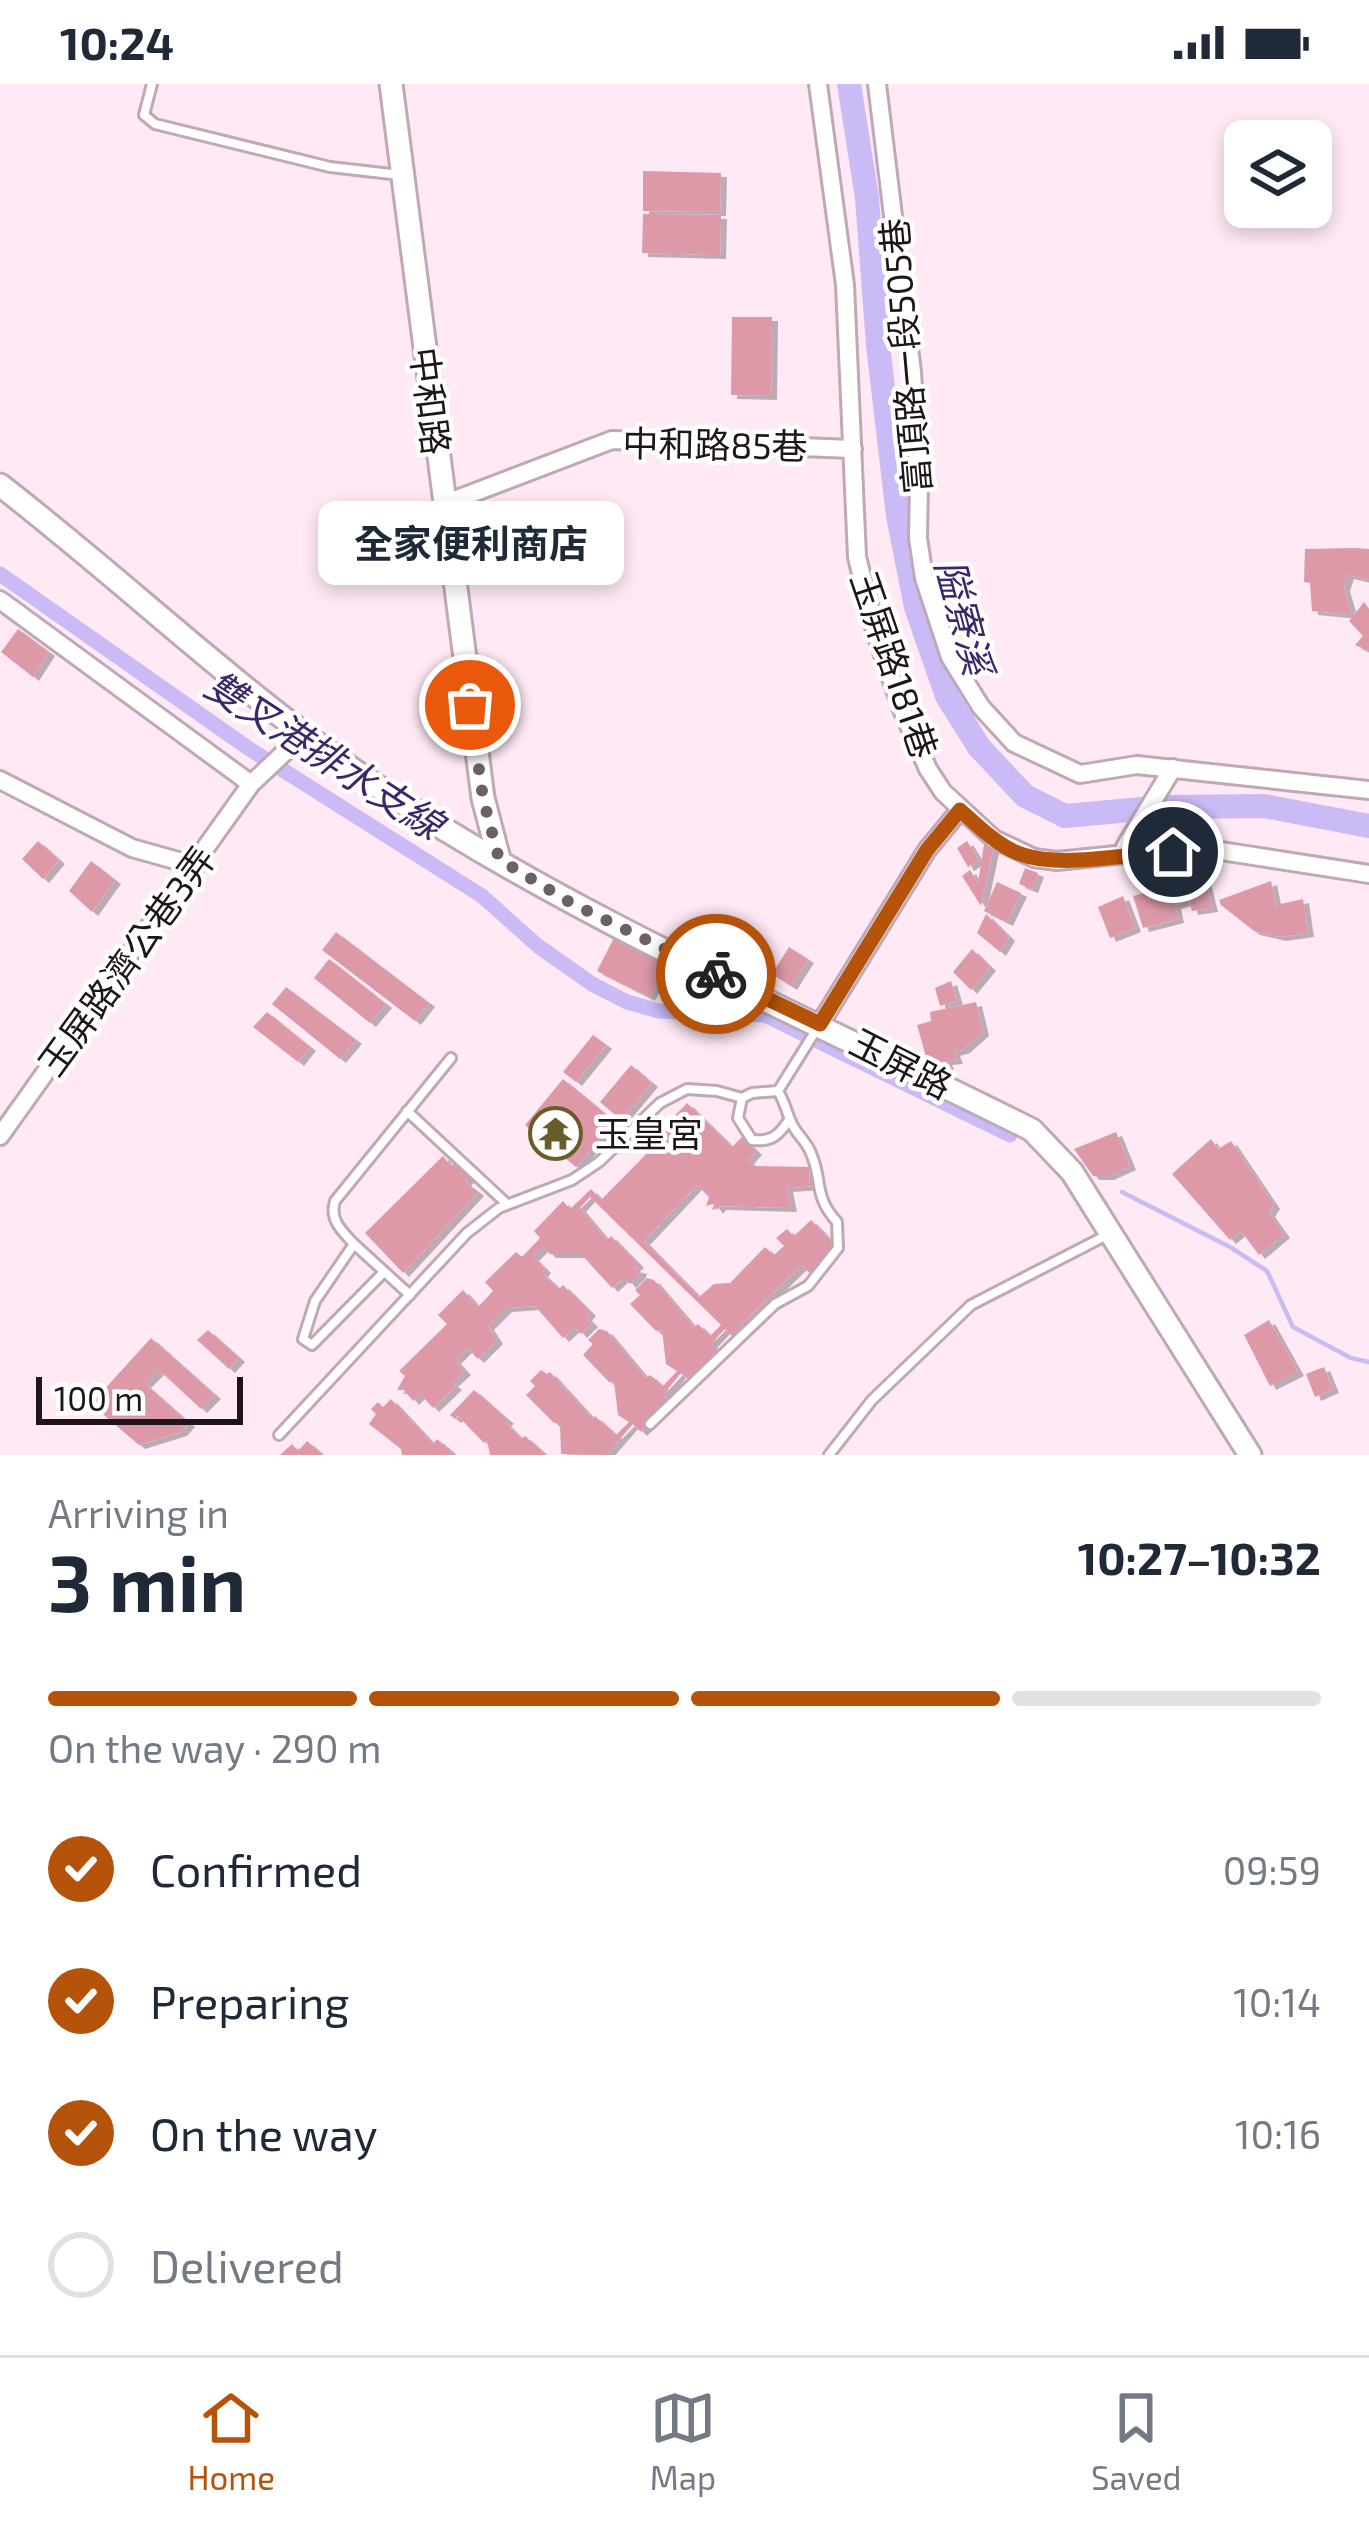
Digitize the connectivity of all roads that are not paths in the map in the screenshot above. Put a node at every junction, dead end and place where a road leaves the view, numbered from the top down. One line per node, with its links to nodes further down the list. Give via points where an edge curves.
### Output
1 (152, 84): 5 (lane, via 145,115 155,124)
2 (391, 84): 5 (street, 中和路)
3 (818, 84): 6 (street, 玉屏路181巷, via 844,285)
4 (877, 84): 11 (street, 富頂路一段505巷, via 912,372 918,538 950,657 998,729 1038,757 1080,774 1137,765)
5 (402, 176): 8 (street, 中和路)
6 (854, 448): 8 (street, 中和路85巷, via 612,440); 15 (street, 玉屏路181巷, via 857,556 876,634 928,769)
7 (0, 485): 10 (street, 玉屏路)
8 (444, 504): 17 (street, 中和路, via 483,798)
9 (0, 600): 13 (street)
10 (303, 735): 13 (street); 17 (street, 玉屏路)
11 (1170, 772): 14 (street, 富頂路一段505巷); 16 (street)
12 (0, 780): 18 (street, via 132,848)
13 (251, 784): 18 (street, 玉屏路濟公巷3弄)
14 (1369, 790)
15 (960, 810): 16 (street, 玉屏路181巷, via 1019,854 1057,861); 20 (street)
16 (1125, 850): 19 (street, 玉屏路181巷, via 1221,851)
17 (499, 859): 20 (street, 玉屏路, via 571,903)
18 (196, 866): 26 (street, 玉屏路濟公巷3弄)
19 (1369, 874)
20 (820, 1024): 22 (lane); 28 (street, 玉屏路, via 1032,1130 1072,1172)
21 (451, 1058): 24 (lane)
22 (778, 1091): 23 (lane); 25 (lane)
23 (742, 1098): 25 (lane, via 738,1118 752,1140 778,1136); 27 (lane, via 687,1090 660,1103 572,1180)
24 (407, 1111): 27 (lane); 29 (lane, via 335,1201 336,1224)
25 (789, 1120): 32 (lane, via 810,1151 820,1203 837,1222 838,1248 808,1286 775,1304)
26 (0, 1136)
27 (507, 1204): 31 (lane, via 467,1233)
28 (1111, 1233): 34 (lane, via 971,1306 872,1400); 35 (street, 玉屏路)
29 (353, 1244): 30 (lane); 30 (lane, via 315,1301 303,1339 312,1345)
30 (383, 1273): 31 (lane)
31 (410, 1295): 33 (lane)
32 (650, 1424)
33 (279, 1435)
34 (829, 1455)
35 (1250, 1455)

